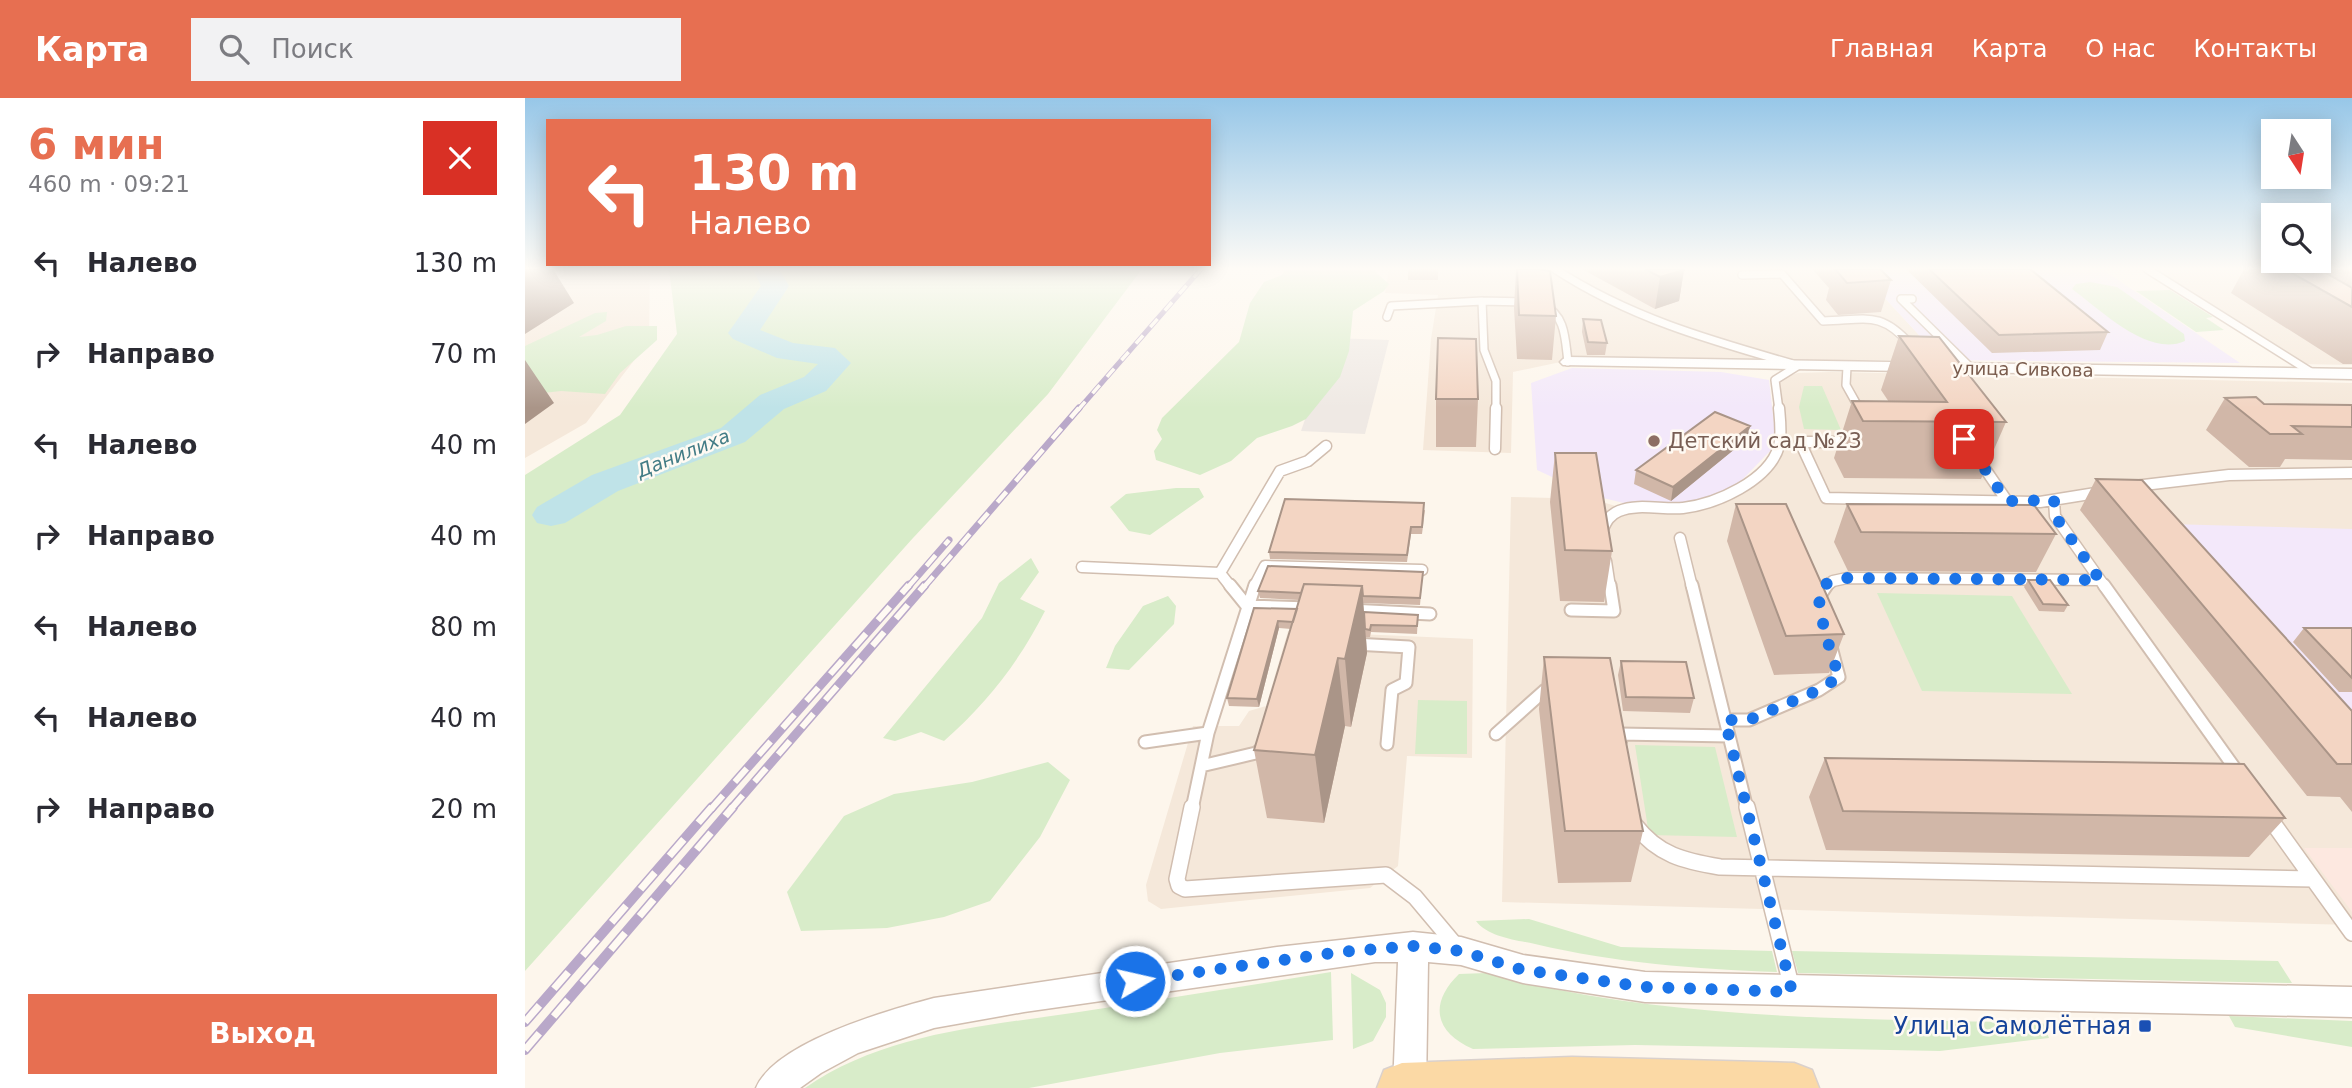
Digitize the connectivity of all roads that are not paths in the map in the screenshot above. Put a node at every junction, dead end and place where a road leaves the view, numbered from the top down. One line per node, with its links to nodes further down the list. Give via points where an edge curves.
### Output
1 (1483, 315): 17 (lane, via 1484,350 1496,381)
2 (1559, 315): 7 (lane)
3 (1640, 315): 8 (lane)
4 (1818, 315): 11 (lane, via 1823,321 1881,320 1893,326)
5 (1917, 315): 10 (lane)
6 (2220, 315): 12 (lane)
7 (1568, 362): 8 (street, улица Сивкова)
8 (1799, 365): 9 (street, улица Сивкова); 25 (lane, via 1775,380 1779,445 1761,471 1733,491 1699,505 1619,511 1602,529)
9 (1847, 367): 11 (street, улица Сивкова); 14 (lane, via 1846,385)
10 (1972, 369): 11 (street, улица Сивкова); 12 (street, улица Сивкова)
11 (1922, 370)
12 (2314, 374): 13 (street, улица Сивкова)
13 (2352, 374)
14 (1865, 420)
15 (1865, 443): 23 (lane, via 1800,442 1826,498)
16 (1327, 446): 29 (lane, via 1308,461 1280,471)
17 (1495, 449)
18 (1972, 450): 23 (lane)
19 (2352, 473): 20 (lane, via 2229,475)
20 (2123, 488)
21 (2109, 491): 22 (lane)
22 (2054, 500): 23 (lane); 30 (lane, via 2055,516)
23 (2007, 501)
24 (1680, 538): 40 (lane)
25 (1604, 541)
26 (1605, 553): 35 (lane, via 1614,611)
27 (1082, 568): 29 (lane)
28 (1422, 570): 31 (lane, via 1265,566)
29 (1220, 573): 31 (lane)
30 (2100, 580): 33 (lane, via 1847,578 1822,587); 49 (lane)
31 (1247, 606): 32 (lane); 41 (lane)
32 (1325, 609)
33 (1820, 609)
34 (1338, 610): 36 (lane)
35 (1571, 610)
36 (1430, 614)
37 (1827, 632): 40 (lane, via 1839,677 1749,720)
38 (1343, 644): 46 (lane, via 1409,647 1406,683 1392,690)
39 (1561, 688): 42 (lane, via 1544,691)
40 (1725, 720): 44 (lane)
41 (1208, 733): 45 (lane); 48 (lane)
42 (1496, 734)
43 (1267, 735): 48 (lane, via 1264,747 1256,753)
44 (1729, 736): 47 (lane, via 1618,729); 52 (lane)
45 (1145, 742)
46 (1387, 744)
47 (1624, 759)
48 (1201, 766): 56 (lane, via 1179,886 1386,875 1433,917)
49 (2246, 784)
50 (2262, 807): 53 (lane)
51 (1632, 810): 52 (lane, via 1633,822 1649,844 1677,860)
52 (1762, 869): 53 (lane); 57 (lane)
53 (2313, 878): 54 (lane)
54 (2352, 933)
55 (1413, 946): 56 (street); 59 (street, via 1265,962 952,1010 864,1033 834,1046); 60 (street)
56 (1461, 951): 57 (street, via 1523,970 1645,987)
57 (1792, 992): 58 (street)
58 (2352, 1003)
59 (773, 1088)
60 (1405, 1088): 61 (main road, via 1572,1082)
61 (1794, 1088)

